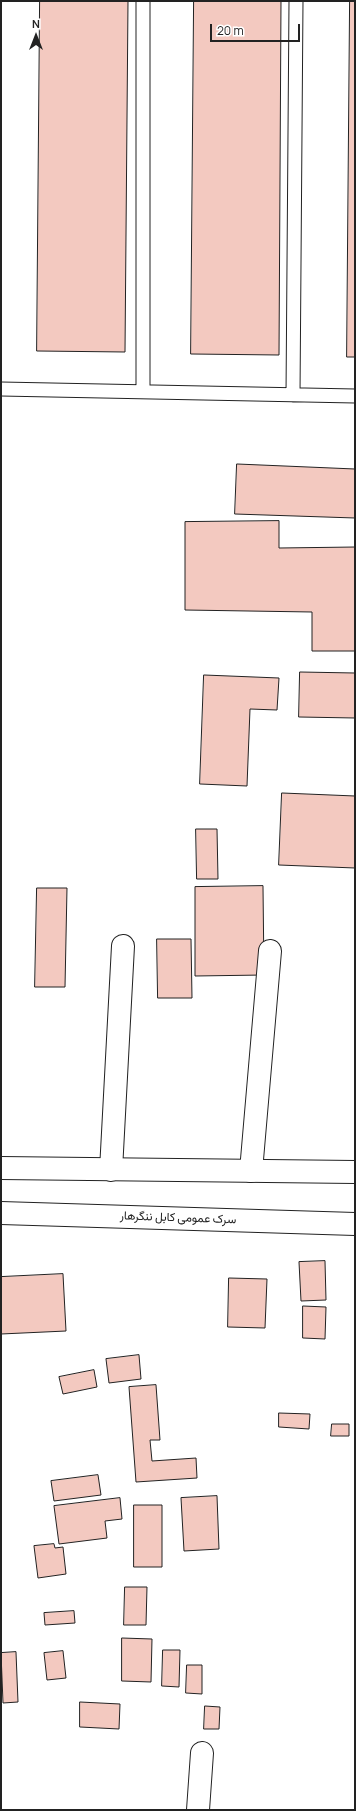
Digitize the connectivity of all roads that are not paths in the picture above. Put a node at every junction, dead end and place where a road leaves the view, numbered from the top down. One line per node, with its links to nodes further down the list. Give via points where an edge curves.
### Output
1 (143, 1): 4 (lane)
2 (296, 1): 5 (lane)
3 (1, 389): 4 (lane)
4 (143, 392): 5 (lane)
5 (293, 395): 6 (lane)
6 (355, 396)
7 (123, 946): 10 (main road)
8 (270, 951): 11 (main road)
9 (1, 1168): 10 (main road)
10 (111, 1170): 11 (main road)
11 (251, 1172): 12 (main road)
12 (355, 1172)
13 (1, 1213): 14 (main road, سرک عمومی کابل ننگرهار)
14 (355, 1224)
15 (202, 1753): 16 (main road)
16 (198, 1810)

